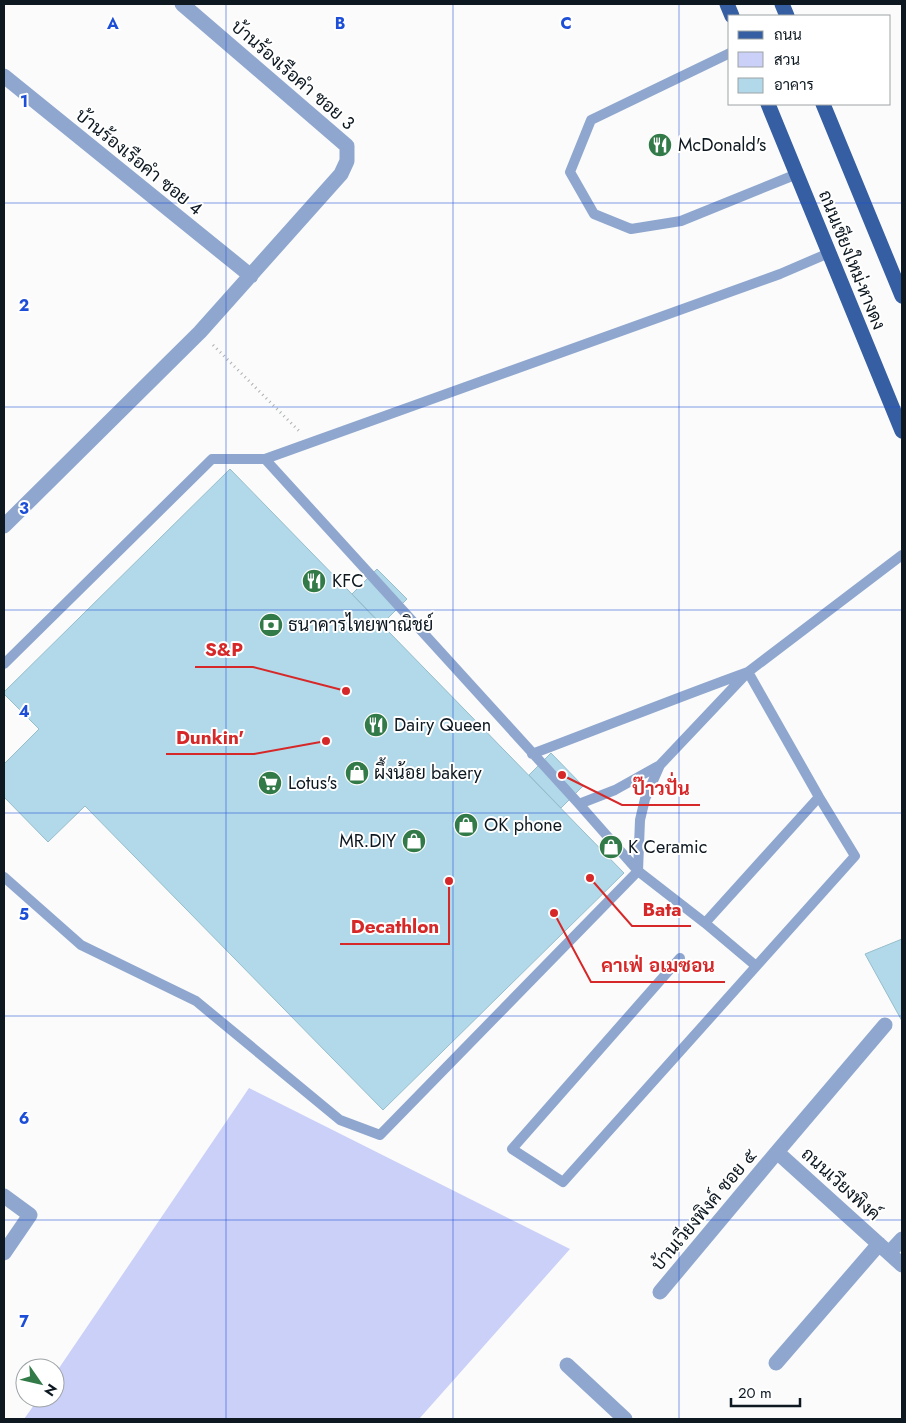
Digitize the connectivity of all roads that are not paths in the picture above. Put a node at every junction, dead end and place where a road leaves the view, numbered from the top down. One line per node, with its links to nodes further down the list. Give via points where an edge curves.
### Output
1 (182, 4): 8 (street, บ้านร้องเรือคำ ซอย 3, via 347,146 347,160 341,174)
2 (728, 54): 6 (lane, via 591,120 570,172 594,214 631,229 681,221)
3 (4, 76): 8 (street, บ้านร้องเรือคำ ซอย 4)
4 (768, 105): 6 (main road, ถนนเชียงใหม่-หางดง)
5 (823, 105): 9 (main road, ถนนเชียงใหม่-หางดง)
6 (797, 174): 7 (main road, ถนนเชียงใหม่-หางดง)
7 (829, 253): 10 (main road, ถนนเชียงใหม่-หางดง); 11 (lane, via 780,274)
8 (251, 276): 12 (street, via 200,332)
9 (902, 296)
10 (902, 428)
11 (265, 459): 14 (lane, via 212,459); 16 (lane)
12 (4, 526)
13 (902, 555): 15 (lane)
14 (4, 664)
15 (748, 672): 16 (lane); 17 (lane); 18 (lane)
16 (532, 754): 19 (lane)
17 (660, 765): 19 (lane, via 615,790); 20 (lane, via 640,820)
18 (819, 797): 22 (lane); 24 (lane, via 855,856)
19 (579, 804): 20 (lane)
20 (638, 871): 21 (lane, via 380,1135 340,1120 196,1001 80,945); 22 (lane)
21 (4, 877)
22 (705, 923): 24 (lane)
23 (680, 958): 24 (lane, via 512,1149 563,1182)
24 (756, 966)
25 (885, 1025): 26 (street, บ้านเวียงพิงค์ ซอย ๕)
26 (776, 1152): 29 (street, ถนนเวียงพิงค์); 32 (street, บ้านเวียงพิงค์ ซอย ๕)
27 (4, 1196): 30 (street, via 30,1215)
28 (902, 1239): 29 (street)
29 (884, 1249): 31 (street, ถนนเวียงพิงค์); 33 (street)
30 (4, 1253)
31 (902, 1265)
32 (660, 1292)
33 (776, 1363)
34 (567, 1365): 35 (street)
35 (625, 1419)

